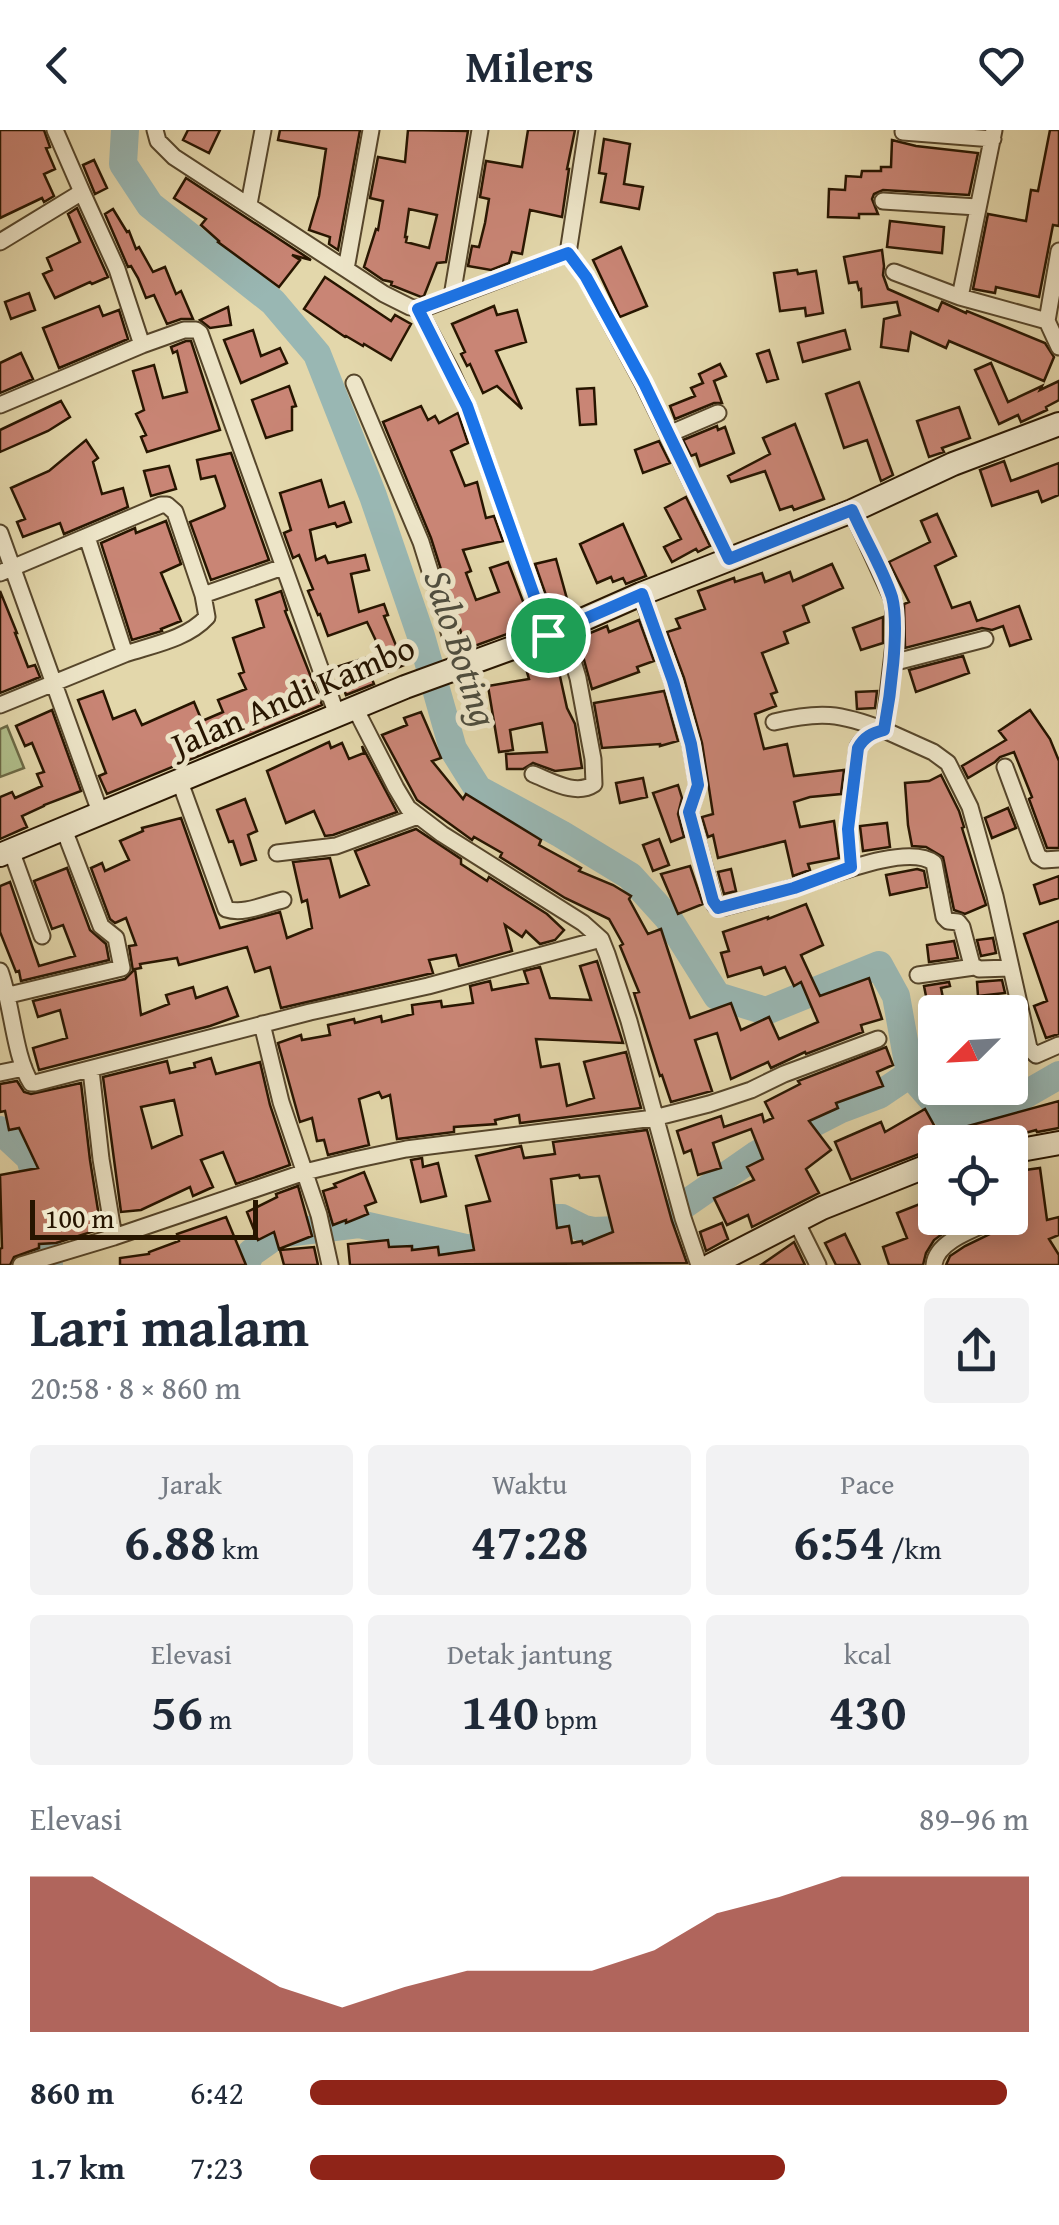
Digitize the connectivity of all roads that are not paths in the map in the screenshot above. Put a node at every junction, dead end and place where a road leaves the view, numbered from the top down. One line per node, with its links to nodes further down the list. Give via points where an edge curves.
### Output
1 (54, 130): 9 (street)
2 (155, 130): 11 (street, via 174,157)
3 (263, 130): 11 (street)
4 (371, 130): 16 (street)
5 (480, 130): 18 (street)
6 (586, 130): 15 (street)
7 (903, 132): 8 (street)
8 (994, 134): 12 (street)
9 (82, 192): 13 (street); 22 (street, via 118,269)
10 (883, 201): 12 (street)
11 (250, 204): 16 (street)
12 (977, 207): 19 (street)
13 (0, 242)
14 (1059, 251): 21 (street)
15 (568, 253): 18 (street); 28 (street)
16 (346, 269): 20 (street)
17 (894, 272): 19 (street)
18 (452, 296): 20 (street)
19 (960, 298): 21 (street)
20 (418, 309): 37 (street, via 467,406)
21 (1047, 321): 23 (street)
22 (142, 345): 25 (street); 33 (street, via 184,330 200,333)
23 (1059, 347)
24 (354, 382): 41 (street, via 421,542)
25 (0, 405)
26 (718, 413): 28 (street)
27 (1059, 424): 29 (street, Jalan Andi Kambo)
28 (669, 434): 32 (street)
29 (852, 510): 32 (street, Jalan Andi Kambo); 40 (street, via 893,600)
30 (0, 533): 34 (street)
31 (87, 538): 34 (street); 35 (street, via 167,505); 39 (street)
32 (729, 559): 36 (street, Jalan Andi Kambo)
33 (284, 567): 35 (street); 44 (street)
34 (7, 570): 42 (street)
35 (204, 594): 39 (street, via 207,617 200,625)
36 (642, 594): 37 (street, Jalan Andi Kambo); 56 (street, via 691,744 698,785 689,812 715,905)
37 (555, 632): 41 (street, Jalan Andi Kambo); 48 (street, via 578,678 594,784 580,790)
38 (985, 639): 40 (street)
39 (126, 654): 42 (street)
40 (892, 663): 46 (street)
41 (463, 665): 44 (street, Jalan Andi Kambo)
42 (55, 682): 43 (street); 50 (street)
43 (0, 705)
44 (346, 711): 49 (street, Jalan Andi Kambo); 51 (street)
45 (774, 722): 46 (street, via 836,714)
46 (884, 730): 56 (street, via 858,748 848,829); 61 (street, via 941,757 954,772 977,825)
47 (1005, 767): 55 (street, via 1038,856)
48 (534, 774)
49 (180, 782): 50 (street, Jalan Andi Kambo); 57 (street, via 226,909)
50 (100, 812): 52 (street, Jalan Andi Kambo)
51 (418, 816): 54 (street, via 336,846); 59 (street)
52 (63, 827): 53 (street, Jalan Andi Kambo); 64 (street, via 101,926 116,938 122,968)
53 (5, 853): 58 (street)
54 (277, 853)
55 (1059, 859)
56 (851, 867): 60 (street, via 930,860 942,914 960,924)
57 (283, 900)
58 (42, 936)
59 (601, 938): 65 (street); 71 (street)
60 (974, 967): 61 (street); 63 (street)
61 (1010, 968): 67 (street, via 1030,1052)
62 (0, 970): 64 (street)
63 (918, 974)
64 (8, 995): 68 (street)
65 (262, 1024): 69 (street); 75 (street)
66 (878, 1039): 71 (street, via 751,1090)
67 (1059, 1044)
68 (24, 1068): 69 (street, via 35,1083); 70 (street)
69 (90, 1070): 78 (street)
70 (0, 1072)
71 (654, 1118): 75 (street, via 406,1149); 81 (street)
72 (1059, 1143): 73 (street)
73 (1028, 1149)
74 (918, 1169): 76 (street)
75 (305, 1172): 78 (street); 80 (street)
76 (796, 1220): 82 (street); 83 (street)
77 (963, 1235): 84 (street, via 936,1254)
78 (114, 1237): 79 (street)
79 (24, 1264)
80 (330, 1265)
81 (699, 1265)
82 (711, 1265)
83 (818, 1265)
84 (934, 1265)

